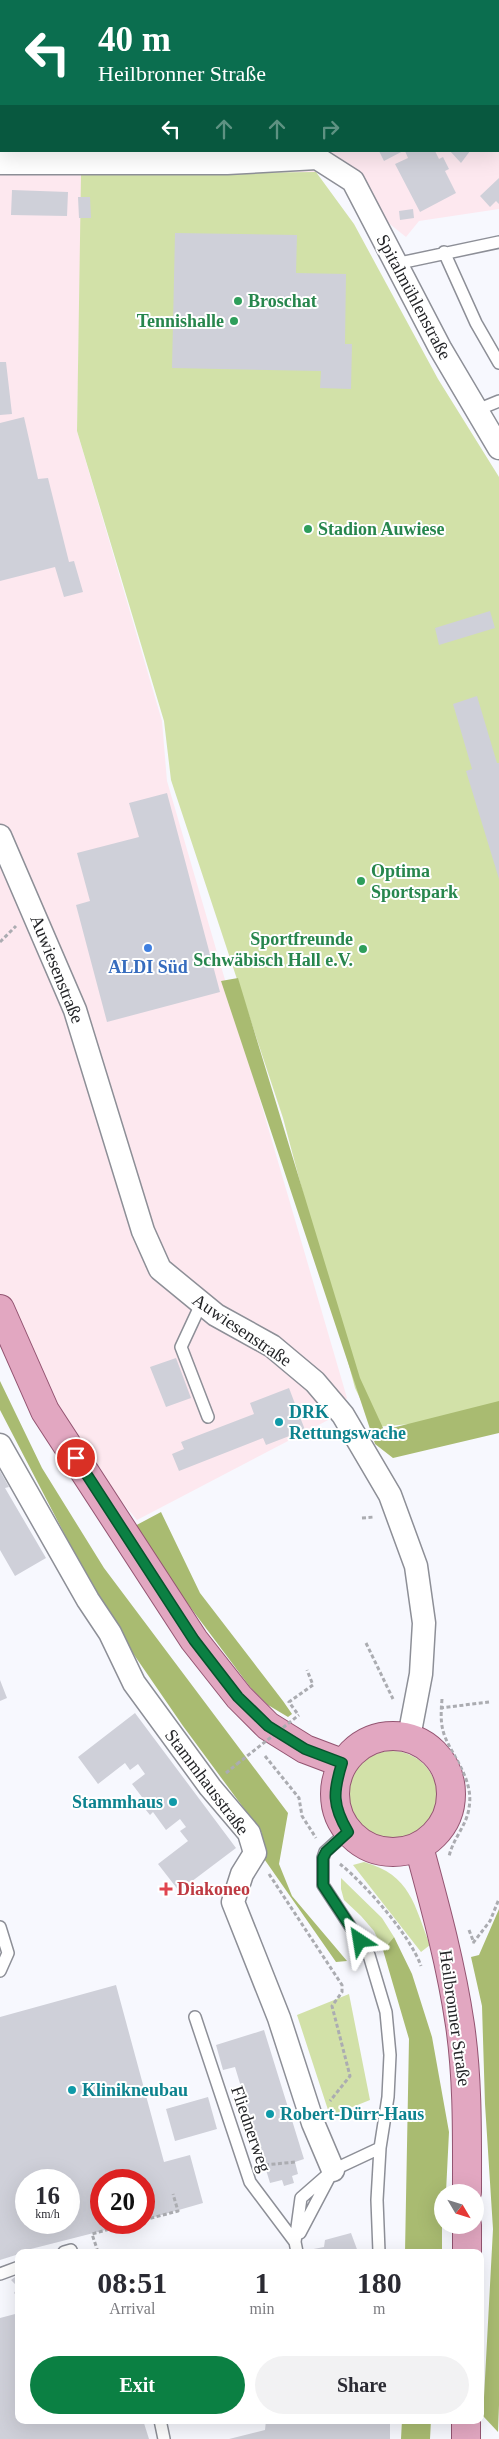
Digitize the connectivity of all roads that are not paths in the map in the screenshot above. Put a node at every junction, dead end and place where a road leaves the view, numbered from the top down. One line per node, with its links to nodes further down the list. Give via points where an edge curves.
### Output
1 (323, 155): 2 (street, Spitalmühlenstraße, via 227,163); 5 (street, Spitalmühlenstraße, via 353,181)
2 (0, 162)
3 (499, 242): 4 (lane)
4 (444, 252): 5 (lane); 6 (lane, via 476,323)
5 (395, 264): 8 (street, Spitalmühlenstraße)
6 (499, 363)
7 (499, 401): 8 (lane)
8 (477, 410): 9 (street, Spitalmühlenstraße)
9 (499, 448)
10 (0, 836): 11 (street, Auwiesenstraße, via 75,1010 143,1231 160,1269)
11 (201, 1304): 13 (lane, via 181,1347); 15 (street, Auwiesenstraße, via 272,1346 315,1382 343,1415 390,1495 416,1566 424,1622 420,1674)
12 (0, 1309): 16 (main road, via 45,1410 194,1640 238,1697 268,1726 305,1749)
13 (208, 1417)
14 (0, 1445): 23 (street, Stammhausstraße, via 110,1633 134,1683 210,1787 249,1833 255,1853 242,1874 233,1902 279,2018 313,2123)
15 (409, 1737): 16 (main road, via 388,1735 376,1738 358,1747); 18 (main road, via 428,1746 442,1761 450,1781 451,1801 441,1828)
16 (342, 1763): 17 (main road, via 334,1788 337,1812)
17 (348, 1832): 18 (main road, via 376,1851 395,1853); 22 (lane, via 323,1858 323,1885 369,1955 386,2012 390,2055)
18 (419, 1847): 24 (main road, Heilbronner Straße, via 448,1954 460,2026 467,2106)
19 (0, 1927): 20 (lane, via 8,1953)
20 (0, 1971)
21 (195, 2017): 26 (lane, Fliednerweg, via 250,2182)
22 (380, 2148): 23 (lane); 27 (lane, via 377,2200)
23 (333, 2170): 26 (lane, via 301,2198)
24 (467, 2184)
25 (467, 2234): 28 (main road)
26 (296, 2247)
27 (380, 2249)
28 (467, 2249)
29 (15, 2268): 30 (lane)
30 (0, 2274)
31 (161, 2424): 33 (lane)
32 (466, 2424): 34 (main road)
33 (164, 2439)
34 (466, 2439)

